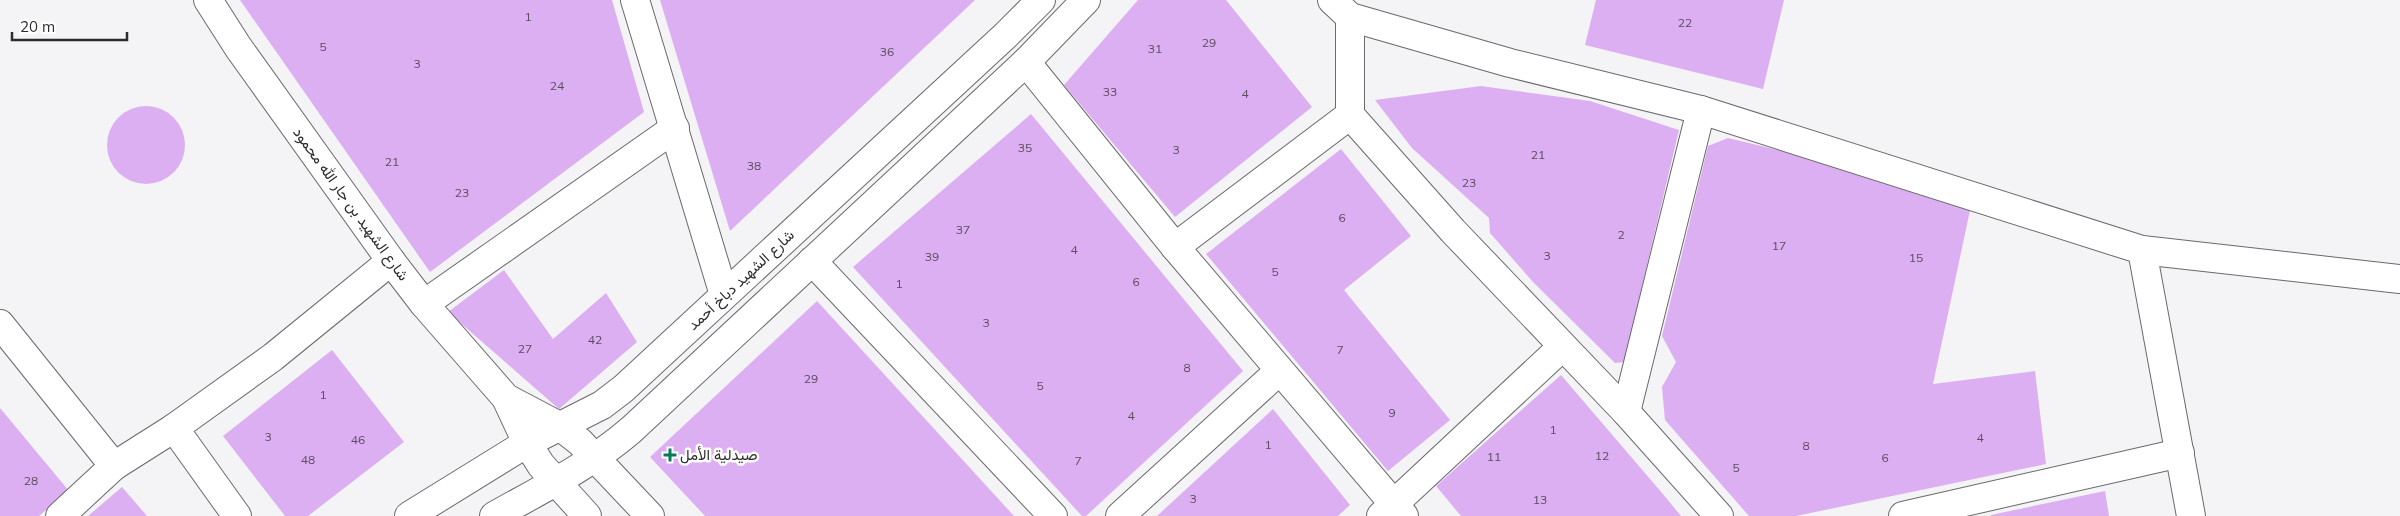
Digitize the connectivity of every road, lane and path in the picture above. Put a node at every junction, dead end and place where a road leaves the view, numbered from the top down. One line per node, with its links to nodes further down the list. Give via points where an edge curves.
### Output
1 (208, 0): 12 (street, شارع الشهيد بن جار الله محمود)
2 (635, 0): 9 (street)
3 (1041, 0): 15 (street, شارع الشهيد دباخ أحمد, via 1006,36)
4 (1086, 0): 6 (street)
5 (1341, 8): 7 (street, via 1510,63); 8 (street)
6 (1026, 62): 10 (street); 13 (street)
7 (1701, 110): 11 (street); 21 (street)
8 (1350, 116): 10 (street); 18 (street)
9 (675, 128): 15 (street); 16 (street)
10 (1175, 247): 19 (street)
11 (2142, 250): 14 (street); 25 (street)
12 (391, 261): 16 (street, شارع الشهيد بن جار الله محمود); 23 (street, via 273,357)
13 (812, 261): 26 (street, via 631,430); 36 (street)
14 (2400, 279)
15 (724, 295): 22 (street, شارع الشهيد دباخ أحمد, via 623,389 602,405)
16 (424, 304): 20 (street, شارع الشهيد بن جار الله محمود)
17 (0, 324): 27 (street)
18 (1562, 347): 21 (street); 29 (street)
19 (1279, 371): 29 (street); 37 (street)
20 (506, 398): 22 (street, شارع الشهيد بن جار الله محمود); 24 (street, شارع الشهيد بن جار الله محمود)
21 (1626, 412): 38 (street)
22 (560, 427): 24 (street, شارع الشهيد دباخ أحمد); 26 (street, شارع الشهيد بن جار الله محمود)
23 (174, 428): 27 (street); 31 (street)
24 (527, 443): 28 (street, شارع الشهيد بن جار الله محمود); 32 (street, شارع الشهيد دباخ أحمد)
25 (2180, 453): 39 (street); 40 (street)
26 (595, 459): 28 (street); 35 (street, شارع الشهيد بن جار الله محمود)
27 (114, 466): 30 (street)
28 (556, 482): 33 (street); 34 (street, شارع الشهيد بن جار الله محمود)
29 (1393, 512)
30 (60, 516)
31 (237, 516)
32 (409, 516)
33 (494, 516)
34 (587, 516)
35 (650, 516)
36 (1053, 516)
37 (1120, 516)
38 (1720, 516)
39 (1903, 516)
40 (2191, 516)

